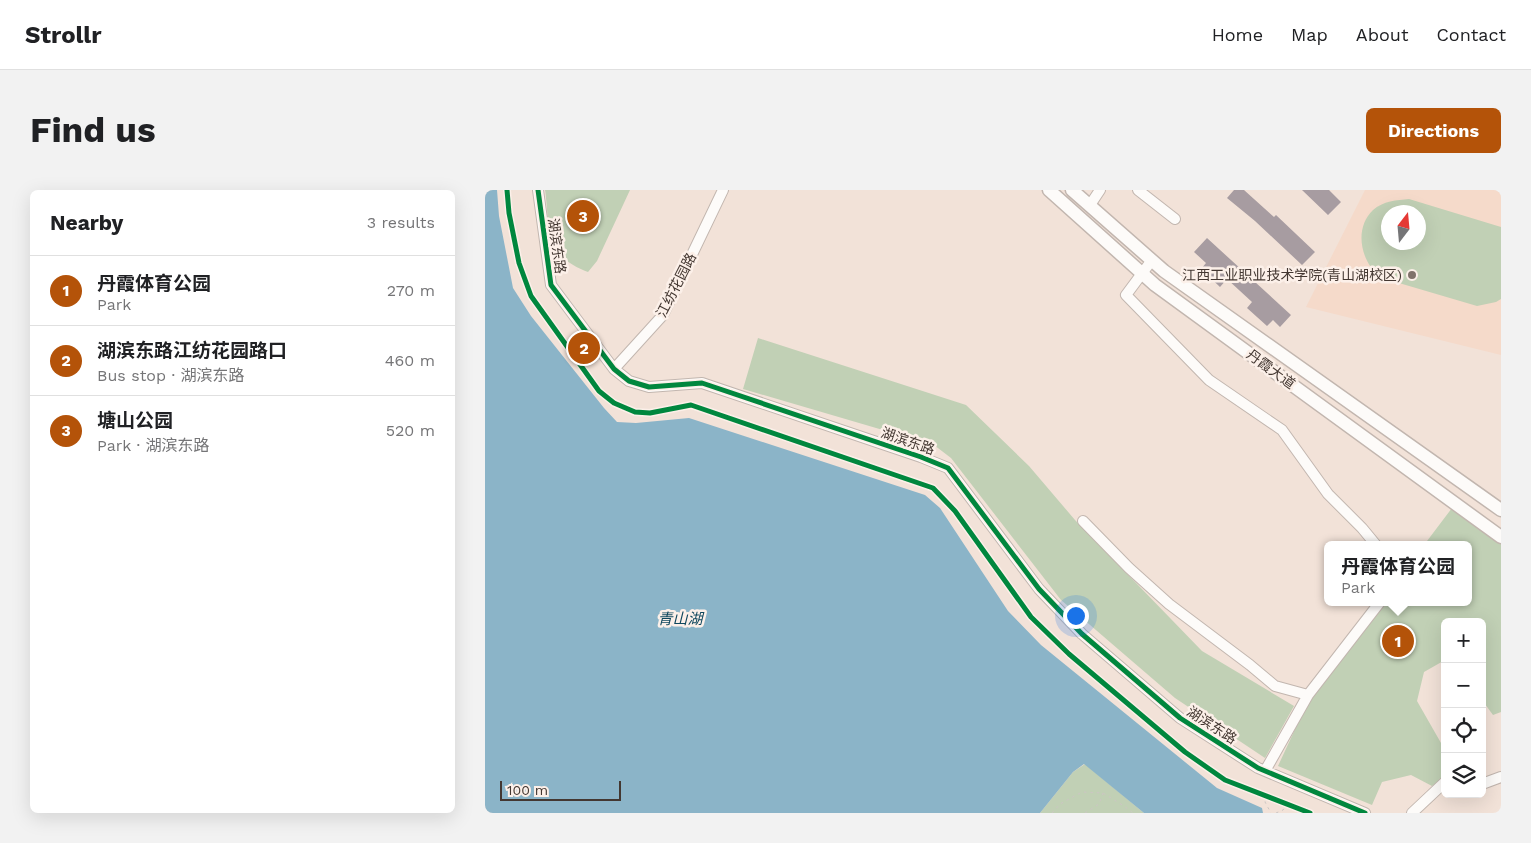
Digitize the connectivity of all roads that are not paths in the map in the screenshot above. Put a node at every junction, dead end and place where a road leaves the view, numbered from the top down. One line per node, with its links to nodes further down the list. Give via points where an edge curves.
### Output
1 (538, 190): 11 (street, 湖滨东路, via 551,285)
2 (723, 190): 11 (street, 江纺花园路, via 663,315)
3 (1049, 190): 10 (main road, 丹霞大道)
4 (1072, 190): 7 (main road, 丹霞大道)
5 (1100, 190): 7 (street)
6 (1139, 190): 8 (street)
7 (1090, 205): 9 (main road, 丹霞大道)
8 (1175, 219)
9 (1152, 260): 10 (street); 12 (main road, 丹霞大道)
10 (1142, 273): 14 (main road, 丹霞大道); 15 (street, via 1126,295 1209,380 1282,430 1327,494)
11 (614, 369): 18 (street, 湖滨东路, via 629,381 649,387 702,384 948,468 1039,589 1082,634 1180,718)
12 (1501, 510)
13 (1083, 521): 17 (street, via 1169,604 1275,686)
14 (1501, 537)
15 (1372, 541)
16 (1377, 606): 17 (street)
17 (1308, 695): 18 (street)
18 (1265, 771): 22 (street, 湖滨东路)
19 (1501, 777): 20 (street)
20 (1486, 783)
21 (1441, 786): 23 (street)
22 (1365, 813)
23 (1412, 813)

